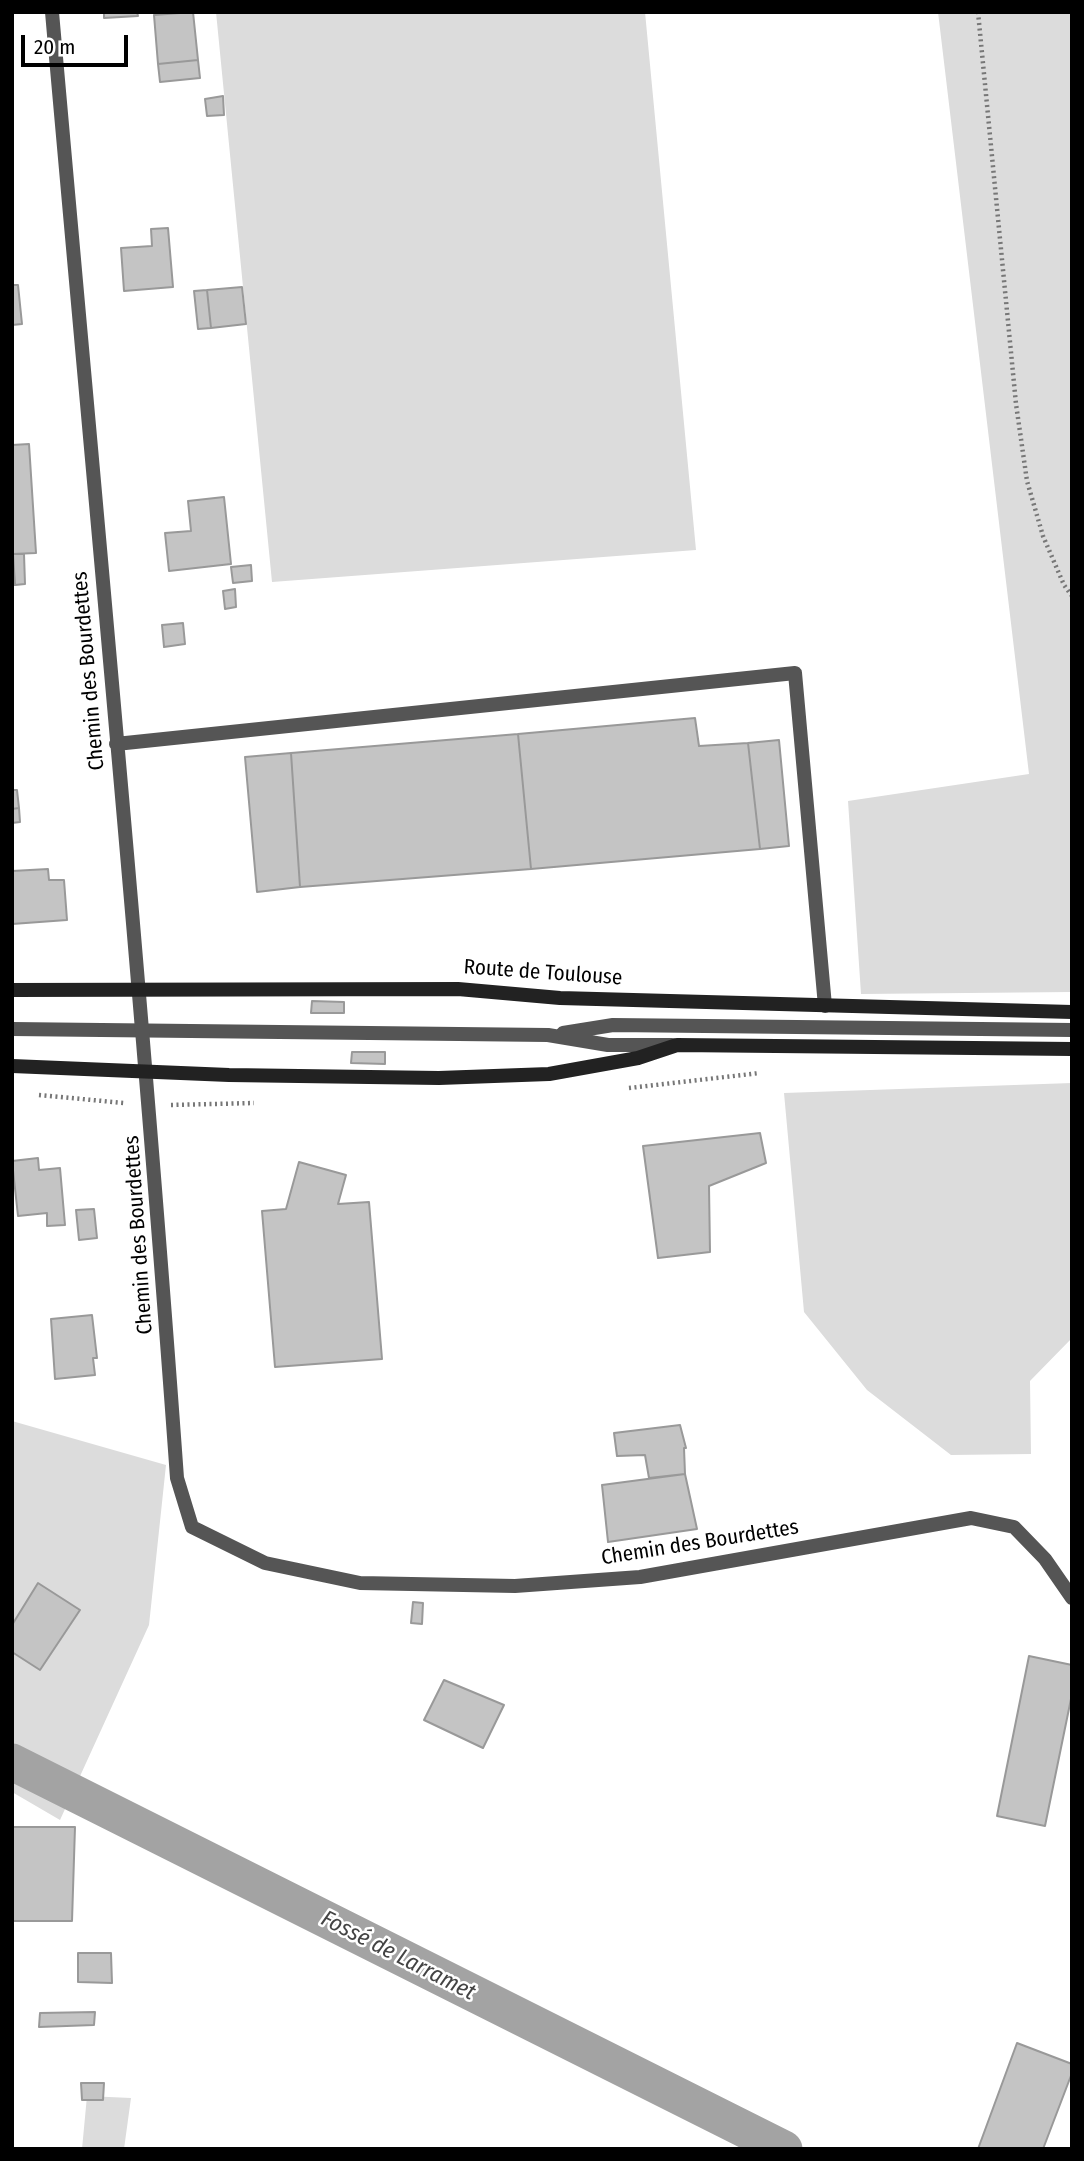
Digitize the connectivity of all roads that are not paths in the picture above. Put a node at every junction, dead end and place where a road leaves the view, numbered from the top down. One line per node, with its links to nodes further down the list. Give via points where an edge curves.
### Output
1 (52, 12): 2 (street, Chemin des Bourdettes)
2 (116, 744): 4 (street, Chemin des Bourdettes); 5 (street, via 795,673)
3 (12, 990): 4 (main road, Route de Toulouse)
4 (138, 990): 5 (main road, Route de Toulouse, via 458,989 560,998); 9 (street, Chemin des Bourdettes)
5 (825, 1006): 6 (main road, Route de Toulouse)
6 (1072, 1012)
7 (12, 1029): 9 (street)
8 (1072, 1030): 10 (street, via 614,1025)
9 (143, 1031): 10 (street); 14 (street, Chemin des Bourdettes)
10 (548, 1035): 11 (street, via 608,1045)
11 (677, 1045): 12 (main road); 14 (main road, via 638,1058 549,1074 439,1078)
12 (1072, 1049)
13 (12, 1066): 14 (main road)
14 (146, 1072): 15 (street, Chemin des Bourdettes, via 177,1478 192,1527 265,1563 360,1583 515,1586 640,1577 971,1518 1014,1527 1045,1559)
15 (1072, 1598)

